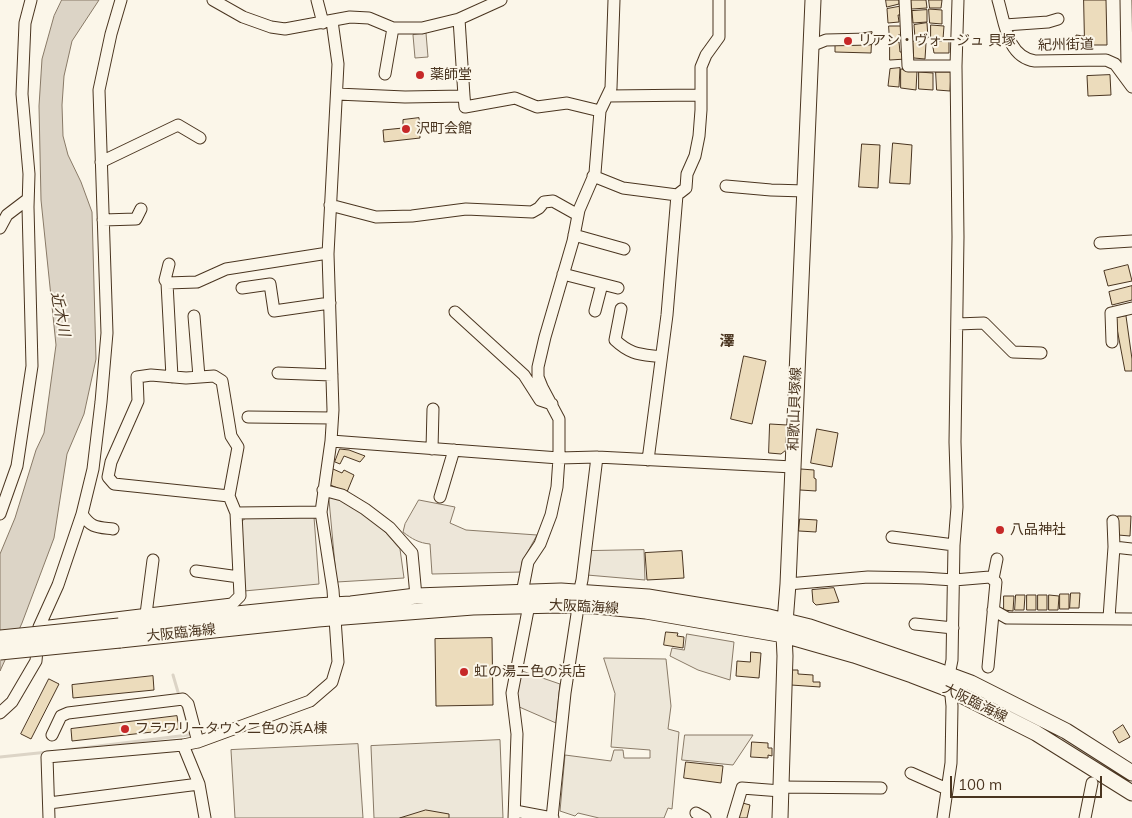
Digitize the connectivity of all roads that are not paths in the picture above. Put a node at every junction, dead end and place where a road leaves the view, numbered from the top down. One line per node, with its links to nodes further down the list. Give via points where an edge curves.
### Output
1 (30, 0): 35 (street, via 25,23 22,94)
2 (121, 0): 30 (street, via 99,90)
3 (213, 0): 16 (street, via 270,28 285,29)
4 (317, 0): 16 (street)
5 (501, 0): 13 (street)
6 (614, 0): 27 (street)
7 (719, 0): 25 (street, via 719,37 701,66)
8 (813, 0): 20 (main road, 和歌山貝塚線)
9 (905, 0): 21 (street, via 908,66)
10 (958, 0): 21 (street)
11 (998, 0): 17 (street, 紀州街道)
12 (1126, 0): 23 (street, via 1127,67)
13 (478, 5): 14 (street)
14 (459, 19): 18 (street, via 422,28); 26 (street)
15 (1058, 19): 17 (street)
16 (327, 22): 18 (street, via 350,17 369,18); 24 (street, via 338,64)
17 (1005, 25): 23 (street, 紀州街道, via 1015,51 1026,60 1106,60 1115,64)
18 (393, 28): 22 (street)
19 (868, 39): 20 (street, via 826,40)
20 (811, 46): 33 (main road, 和歌山貝塚線)
21 (956, 66): 59 (street)
22 (385, 74)
23 (1131, 88)
24 (337, 94): 26 (street); 36 (street)
25 (700, 94): 27 (street); 34 (street, via 695,156 687,174 686,188)
26 (464, 96): 28 (street, via 465,107 515,98 537,107 567,103)
27 (608, 96): 28 (street)
28 (600, 111): 31 (street)
29 (200, 138): 30 (street, via 178,125)
30 (100, 162): 40 (street)
31 (593, 176): 34 (street, via 623,188); 39 (street)
32 (726, 186): 33 (street)
33 (805, 191): 77 (main road, 和歌山貝塚線)
34 (677, 196): 62 (street)
35 (28, 198): 38 (street); 83 (street, via 32,366 16,466)
36 (330, 205): 39 (street, via 376,216 412,216 466,209 532,212 544,202 552,201); 46 (street)
37 (141, 209): 40 (street, via 136,219)
38 (3, 214): 41 (street)
39 (578, 215): 42 (street)
40 (103, 220): 84 (street, via 107,333 93,469)
41 (0, 228)
42 (574, 235): 45 (street); 48 (street)
43 (1132, 241): 44 (street)
44 (1100, 244)
45 (624, 249)
46 (328, 253): 49 (street, via 226,269 196,282); 53 (street)
47 (169, 264): 49 (street)
48 (563, 274): 50 (street); 67 (street, via 538,367 538,377)
49 (167, 283): 65 (street)
50 (602, 284): 52 (street); 57 (street)
51 (242, 288): 53 (street, via 270,284 274,311)
52 (618, 288)
53 (330, 303): 64 (street)
54 (1132, 308): 60 (street, via 1112,313)
55 (621, 309): 62 (street, via 614,340 625,350)
56 (459, 311): 67 (street, via 524,375 540,400)
57 (595, 312)
58 (194, 316): 66 (street)
59 (957, 324): 61 (street, via 984,323 1014,352); 88 (street)
60 (1112, 342)
61 (1041, 353)
62 (661, 357): 76 (street)
63 (278, 373): 64 (street)
64 (332, 375): 70 (street)
65 (172, 377): 66 (street); 79 (street, via 138,377 138,401 111,462 108,477 114,484)
66 (199, 377): 79 (street, via 214,376 222,380 232,436 238,447)
67 (552, 404): 75 (street, via 559,419)
68 (433, 408): 72 (street)
69 (248, 417): 70 (street)
70 (332, 418): 71 (street)
71 (331, 442): 72 (street); 78 (street)
72 (432, 449): 73 (street)
73 (454, 450): 75 (street); 80 (street)
74 (597, 457): 75 (street); 76 (street); 100 (street)
75 (559, 458): 99 (street, via 551,515 540,544 528,562)
76 (648, 460): 77 (street)
77 (793, 467): 97 (main road, 和歌山貝塚線)
78 (323, 490): 81 (street); 98 (street, via 342,495 365,509 390,528 412,553)
79 (229, 496): 82 (street)
80 (440, 497)
81 (321, 512): 82 (street); 102 (street)
82 (236, 513): 94 (street)
83 (0, 514)
84 (82, 514): 86 (street, via 96,527); 107 (street, via 58,585)
85 (1113, 521): 89 (street)
86 (113, 529)
87 (892, 537): 88 (street)
88 (954, 545): 96 (street)
89 (1114, 548): 90 (street); 104 (street)
90 (1132, 548)
91 (997, 559): 95 (street)
92 (153, 560): 103 (street)
93 (196, 571): 94 (street)
94 (239, 577): 103 (street, via 240,596 232,604)
95 (993, 579): 96 (street); 101 (street, via 996,582)
96 (954, 580): 97 (street, via 868,578); 109 (street)
97 (788, 584): 108 (main road, 和歌山貝塚線)
98 (416, 596): 99 (main road, 大阪臨海線); 102 (main road, 大阪臨海線)
99 (525, 599): 100 (main road, 大阪臨海線, via 561,591); 102 (main road, 大阪臨海線, via 421,610); 128 (street, via 512,693 517,734)
100 (578, 599): 108 (main road, 大阪臨海線, via 648,597 760,616); 131 (street)
101 (993, 610): 104 (street, via 1007,618); 113 (street)
102 (334, 612): 110 (main road, 大阪臨海線); 117 (street, via 338,662 332,682 310,701)
103 (146, 614): 107 (street)
104 (1110, 618): 105 (street)
105 (1132, 619)
106 (915, 624): 109 (street)
107 (39, 627): 115 (street, via 36,661 12,702)
108 (784, 628): 114 (main road, 大阪臨海線, via 810,627); 124 (main road, 和歌山貝塚線)
109 (953, 628): 114 (street)
110 (119, 633): 111 (main road, 大阪臨海線, bridge); 112 (main road, 大阪臨海線, bridge)
111 (0, 638)
112 (0, 652)
113 (988, 667)
114 (950, 682): 120 (main road, 大阪臨海線, via 971,683 1066,731); 125 (street, via 951,763); 126 (main road, 大阪臨海線)
115 (0, 713)
116 (52, 735): 117 (street, via 61,716 68,713 182,699 188,704)
117 (198, 742): 118 (street)
118 (183, 745): 122 (street); 127 (street, via 47,757)
119 (911, 773): 125 (street)
120 (1132, 773)
121 (1092, 783): 135 (street)
122 (199, 784): 127 (street); 130 (street)
123 (881, 788): 124 (street)
124 (781, 789): 132 (street, via 742,788); 133 (main road, 和歌山貝塚線)
125 (947, 789): 134 (street)
126 (1132, 793)
127 (49, 803): 129 (street)
128 (514, 815): 131 (street)
129 (49, 818)
130 (205, 818)
131 (549, 818)
132 (733, 818)
133 (780, 818)
134 (943, 818)
135 (1085, 818)

